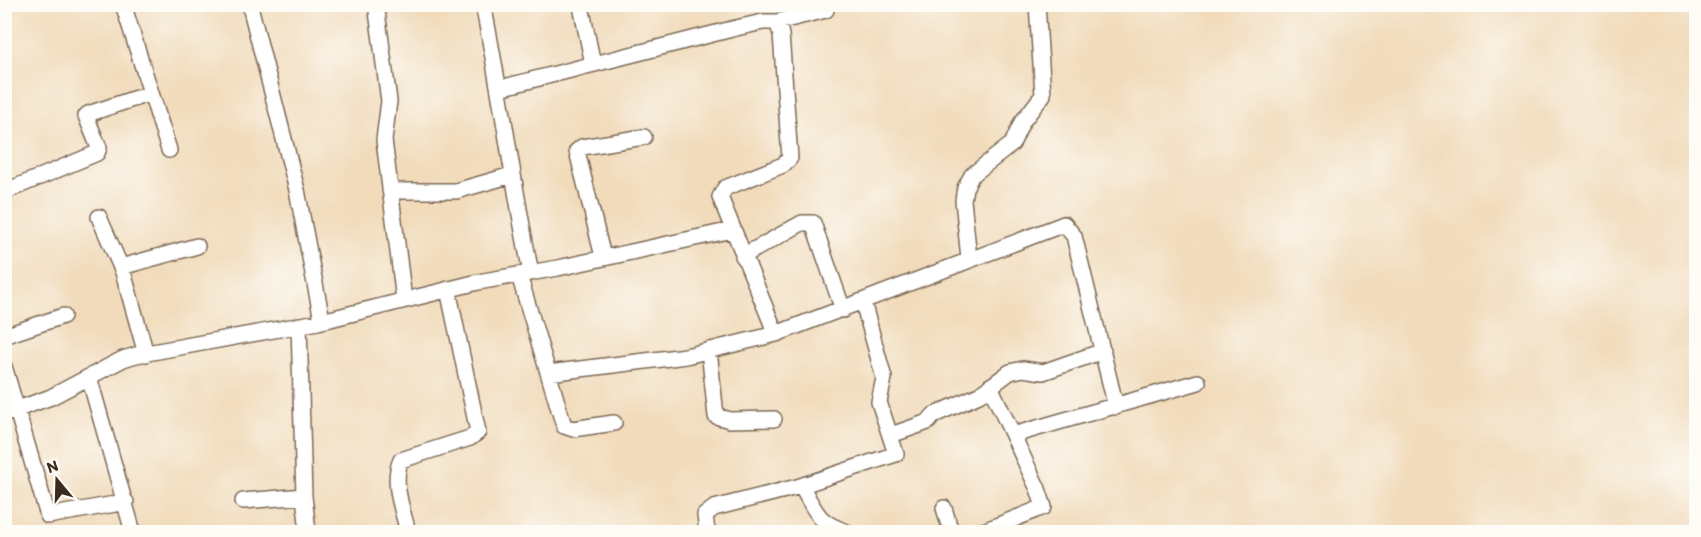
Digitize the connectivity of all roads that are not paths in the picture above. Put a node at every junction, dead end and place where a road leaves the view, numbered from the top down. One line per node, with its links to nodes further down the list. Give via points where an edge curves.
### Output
1 (123, 4): 11 (street)
2 (375, 4): 15 (street, via 389,102 384,140)
3 (483, 4): 10 (street)
4 (1037, 4): 22 (street, via 1043,95 1012,144 972,175 965,188)
5 (250, 6): 30 (street, via 297,190)
6 (826, 10): 8 (street)
7 (582, 11): 9 (street)
8 (777, 22): 9 (street, via 736,28); 18 (street, via 790,158 783,165 722,192 720,197)
9 (593, 64): 10 (street)
10 (500, 88): 14 (street)
11 (151, 93): 13 (street); 16 (street, via 88,114 99,148 97,153)
12 (644, 137): 21 (street, via 577,151)
13 (169, 150)
14 (512, 175): 15 (street, via 456,191); 24 (street)
15 (390, 191): 26 (street)
16 (4, 192)
17 (99, 217): 23 (street)
18 (732, 230): 20 (street); 21 (street)
19 (197, 246): 23 (street)
20 (743, 256): 28 (street, via 802,223 813,223); 32 (street)
21 (603, 257): 24 (street)
22 (969, 259): 27 (street); 35 (street, via 1064,224 1074,236)
23 (121, 267): 36 (street)
24 (525, 274): 25 (street); 38 (street)
25 (448, 289): 26 (street); 55 (street, via 478,432 401,460 397,473)
26 (404, 300): 30 (street)
27 (863, 302): 28 (street); 46 (street, via 884,378 879,402)
28 (843, 310): 32 (street)
29 (63, 316): 33 (street)
30 (322, 320): 31 (street)
31 (299, 325): 36 (street); 49 (street)
32 (776, 334): 34 (street)
33 (4, 336)
34 (709, 350): 38 (street); 44 (street, via 716,416 721,420)
35 (1103, 351): 41 (street, via 1043,372 1015,370); 42 (street)
36 (146, 354): 39 (street, via 123,359)
37 (4, 366): 43 (street)
38 (548, 373): 45 (street, via 564,426 573,429)
39 (89, 377): 43 (street); 51 (street)
40 (1198, 382): 42 (street)
41 (990, 386): 46 (street, via 928,422); 47 (street)
42 (1116, 407): 47 (street)
43 (11, 411): 51 (street, via 48,516)
44 (774, 419)
45 (614, 423)
46 (891, 435): 48 (street, via 897,450 892,457)
47 (1013, 435): 59 (street, via 1044,507)
48 (801, 486): 56 (street, via 714,508 705,515); 57 (street, via 821,521)
49 (304, 496): 50 (street); 54 (street)
50 (243, 501)
51 (126, 502): 53 (street)
52 (944, 508): 58 (street)
53 (133, 532)
54 (308, 532)
55 (408, 532)
56 (707, 532)
57 (847, 532)
58 (951, 532)
59 (981, 532)

